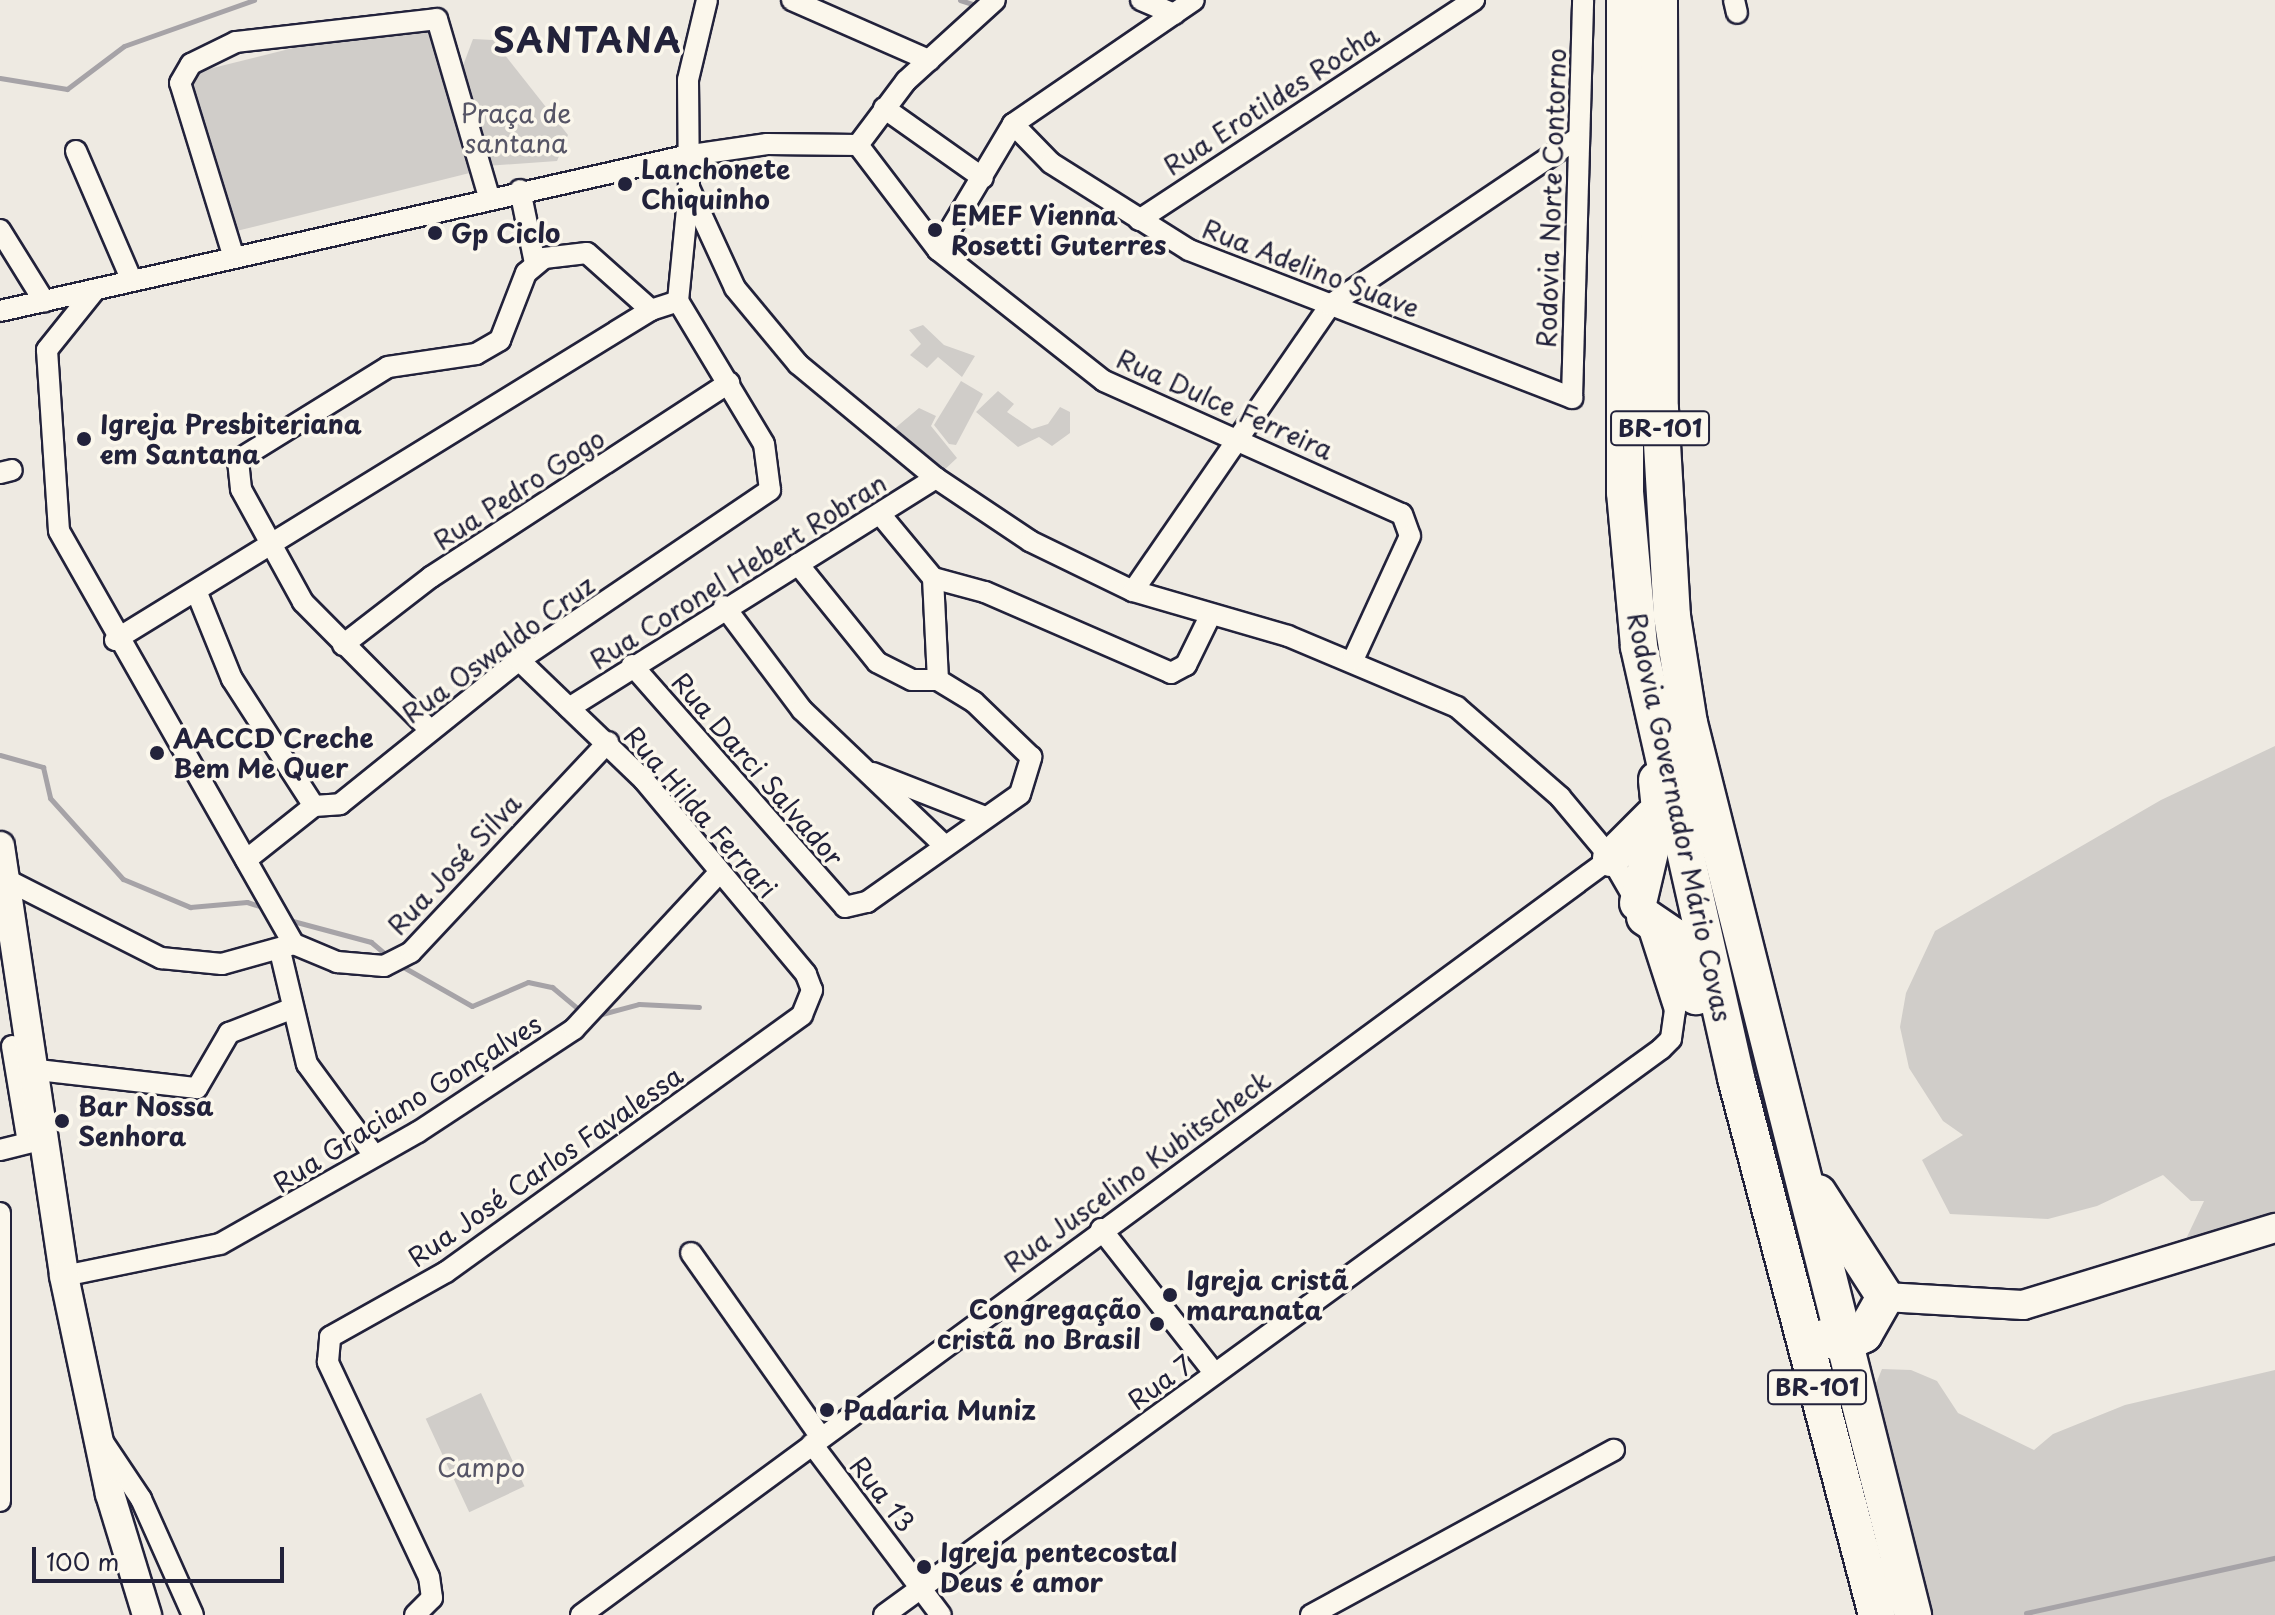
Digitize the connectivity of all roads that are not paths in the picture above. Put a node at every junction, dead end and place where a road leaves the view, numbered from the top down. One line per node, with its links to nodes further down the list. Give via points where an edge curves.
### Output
1 (707, 0): 17 (street, via 688,80)
2 (792, 0): 11 (street)
3 (995, 0): 11 (street)
4 (1141, 0): 10 (street)
5 (1194, 0): 10 (street)
6 (1474, 0): 22 (street, Rua Erotildes Rocha)
7 (1583, 0): 14 (street, Rodovia Norte Contorno)
8 (1625, 0): 54 (highway, Rodovia Governador Mário Covas / BR-101, via 1627,532 1639,647)
9 (1659, 0): 66 (highway, Rodovia Governador Mário Covas / BR-101, via 1663,517 1689,723)
10 (1174, 14): 13 (street)
11 (929, 60): 12 (street)
12 (884, 108): 15 (street); 18 (street)
13 (1013, 124): 18 (street); 22 (street, Rua Adelino Suave, via 1051,163)
14 (1575, 140): 31 (street); 35 (street, Rodovia Norte Contorno)
15 (858, 145): 17 (street, via 767,144); 24 (street, Rua Dulce Ferreira)
16 (76, 151): 27 (street)
17 (685, 156): 19 (street); 20 (street)
18 (983, 178): 24 (street)
19 (689, 188): 30 (street); 37 (street, via 711,248 767,330)
20 (520, 190): 21 (street); 26 (street)
21 (489, 197): 25 (street); 25 (street, via 437,19 236,42 191,64 180,83)
22 (1139, 220): 31 (street, Rua Adelino Suave, via 1233,270)
23 (0, 230): 29 (street)
24 (938, 250): 36 (street, Rua Dulce Ferreira, via 1104,381)
25 (234, 258): 27 (street)
26 (535, 263): 32 (street, via 587,253); 39 (street, via 500,340 476,354 388,367 238,460 236,477)
27 (131, 279): 28 (street)
28 (97, 288): 29 (street); 46 (street, via 58,328 47,350 56,440 53,506)
29 (44, 301): 33 (street)
30 (678, 301): 32 (street); 34 (street)
31 (1330, 305): 35 (street, Rua Adelino Suave); 36 (street)
32 (651, 310): 39 (street)
33 (0, 311)
34 (729, 383): 47 (street, Rua Pedro Gogo, via 431,577); 48 (street, Rua Oswaldo Cruz, via 774,473 764,499)
35 (1572, 398)
36 (1236, 439): 42 (street); 49 (street, Rua Dulce Ferreira, via 1406,520 1410,536)
37 (936, 478): 38 (street, Rua Coronel Hebert Robran); 42 (street, via 1030,541)
38 (880, 514): 40 (street, Rua Coronel Hebert Robran); 41 (street)
39 (270, 545): 43 (street); 47 (street, via 303,602)
40 (798, 564): 44 (street, Rua Coronel Hebert Robran); 51 (street, via 877,662 912,680)
41 (933, 578): 45 (street, via 985,592 1171,673 1186,665); 51 (street)
42 (1133, 591): 45 (street)
43 (197, 593): 46 (street); 57 (street, via 232,679)
44 (724, 606): 50 (street, Rua Coronel Hebert Robran); 56 (street, via 770,673)
45 (1209, 618): 49 (street)
46 (115, 640): 63 (street)
47 (343, 645): 53 (street)
48 (519, 660): 52 (street, Rua Hilda Ferrari); 53 (street, Rua Oswaldo Cruz)
49 (1353, 660): 62 (street, via 1457,707 1560,797)
50 (632, 665): 52 (street, Rua Coronel Hebert Robran); 60 (street, Rua Darci Salvador, via 845,907 867,902)
51 (938, 680): 59 (street, via 1028,747 1030,779)
52 (569, 708): 55 (street, Rua Hilda Ferrari)
53 (429, 729): 57 (street, Rua Oswaldo Cruz, via 340,804)
54 (1659, 740): 58 (highway); 76 (highway, Rodovia Governador Mário Covas / BR-101)
55 (608, 742): 64 (street, Rua Hilda Ferrari); 68 (street, Rua José Silva, via 398,960 368,967)
56 (865, 771): 59 (street); 60 (street)
57 (314, 806): 63 (street, Rua Oswaldo Cruz)
58 (1660, 809): 62 (highway); 67 (highway)
59 (985, 817): 60 (street)
60 (944, 845)
61 (0, 846): 65 (main road)
62 (1611, 858): 67 (street); 79 (street, Rua Juscelino Kubitscheck)
63 (246, 860): 68 (street)
64 (719, 873): 70 (street, Rua Hilda Ferrari, via 806,974 812,990); 75 (street, Rua Graciano Gonçalves, via 574,1029)
65 (5, 879): 68 (street, Rua José Silva, via 161,958 222,964); 72 (main road)
66 (1730, 890): 84 (highway, via 1754,923 1821,1203 1877,1275); 85 (highway, Rodovia Governador Mário Covas / BR-101)
67 (1642, 910): 82 (highway, via 1675,937 1686,958 1763,1238); 86 (street, Rua 7, via 1675,1010 1671,1039)
68 (287, 948): 69 (street)
69 (291, 1009): 72 (street, via 229,1033 197,1088); 75 (street, via 307,1064)
70 (802, 1015): 95 (street, Rua José Carlos Favalessa, via 446,1272 330,1337 328,1362 429,1577 432,1598)
71 (12, 1046): 73 (street)
72 (29, 1069): 73 (main road)
73 (34, 1138): 74 (street); 83 (main road)
74 (0, 1150)
75 (373, 1154): 83 (street, Rua Graciano Gonçalves, via 220,1244)
76 (1758, 1160): 82 (highway, Rodovia Governador Mário Covas / BR-101); 85 (highway, via 1776,1180 1819,1335)
77 (0, 1213): 81 (street)
78 (2275, 1228): 84 (main road, via 2023,1305)
79 (1101, 1229): 86 (street); 88 (street, Rua Juscelino Kubitscheck)
80 (691, 1253): 88 (street, Rua 13)
81 (2, 1262): 91 (street)
82 (1786, 1268): 100 (highway, Rodovia Governador Mário Covas / BR-101)
83 (64, 1276): 87 (main road)
84 (1880, 1310): 85 (highway); 90 (highway)
85 (1844, 1344): 90 (highway, Rodovia Governador Mário Covas)
86 (1215, 1374): 92 (street, Rua 7)
87 (97, 1433): 93 (main road); 94 (street, via 141,1499)
88 (816, 1441): 92 (street, Rua 13); 96 (street, Rua Juscelino Kubitscheck)
89 (1614, 1450): 99 (street)
90 (1873, 1451): 101 (highway, Rodovia Governador Mário Covas)
91 (0, 1501)
92 (922, 1587): 97 (street, Rua 7); 98 (street, Rua 13)
93 (147, 1615)
94 (193, 1615)
95 (415, 1615)
96 (581, 1615)
97 (884, 1615)
98 (941, 1615)
99 (1311, 1615)
100 (1877, 1615)
101 (1913, 1615)

